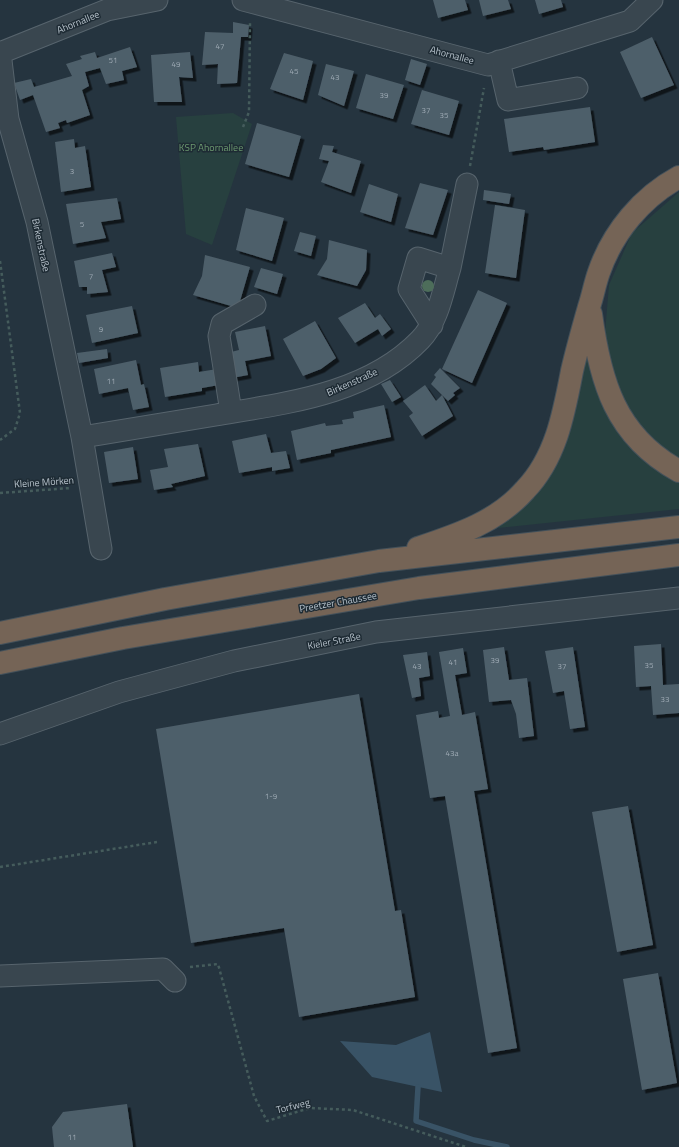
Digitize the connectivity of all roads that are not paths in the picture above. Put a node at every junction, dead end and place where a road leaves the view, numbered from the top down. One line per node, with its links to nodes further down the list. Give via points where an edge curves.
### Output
1 (157, 0): 4 (street, Ahornallee, via 107,10)
2 (652, 0): 5 (street, via 630,20)
3 (247, 1): 5 (street, Ahornallee)
4 (0, 52): 14 (street, Birkenstraße, via 8,119 37,222)
5 (493, 63): 6 (street, via 508,100)
6 (577, 88)
7 (679, 177): 11 (highway, via 657,191 623,225 599,272)
8 (467, 184): 9 (street, Birkenstraße)
9 (450, 268): 12 (street, Birkenstraße); 12 (street, via 418,258 409,289)
10 (255, 305): 13 (street, via 222,324 219,336)
11 (590, 306): 15 (highway, via 596,349 609,395 629,430 660,461); 19 (highway, via 576,353 558,433 551,450 526,490 493,517 475,527)
12 (432, 324): 13 (street, Birkenstraße, via 415,345 366,378 329,393)
13 (231, 412): 14 (street, Birkenstraße)
14 (82, 438): 17 (street, Birkenstraße)
15 (679, 470)
16 (679, 527): 19 (highway)
17 (101, 549)
18 (679, 555): 22 (highway, Preetzer Chaussee, via 419,588 123,638)
19 (378, 561): 21 (highway, via 165,599)
20 (679, 598): 23 (street, Kieler Straße, via 376,632 234,661 119,692)
21 (0, 633)
22 (0, 663)
23 (0, 734)
24 (169, 975): 25 (street)
25 (0, 976)

